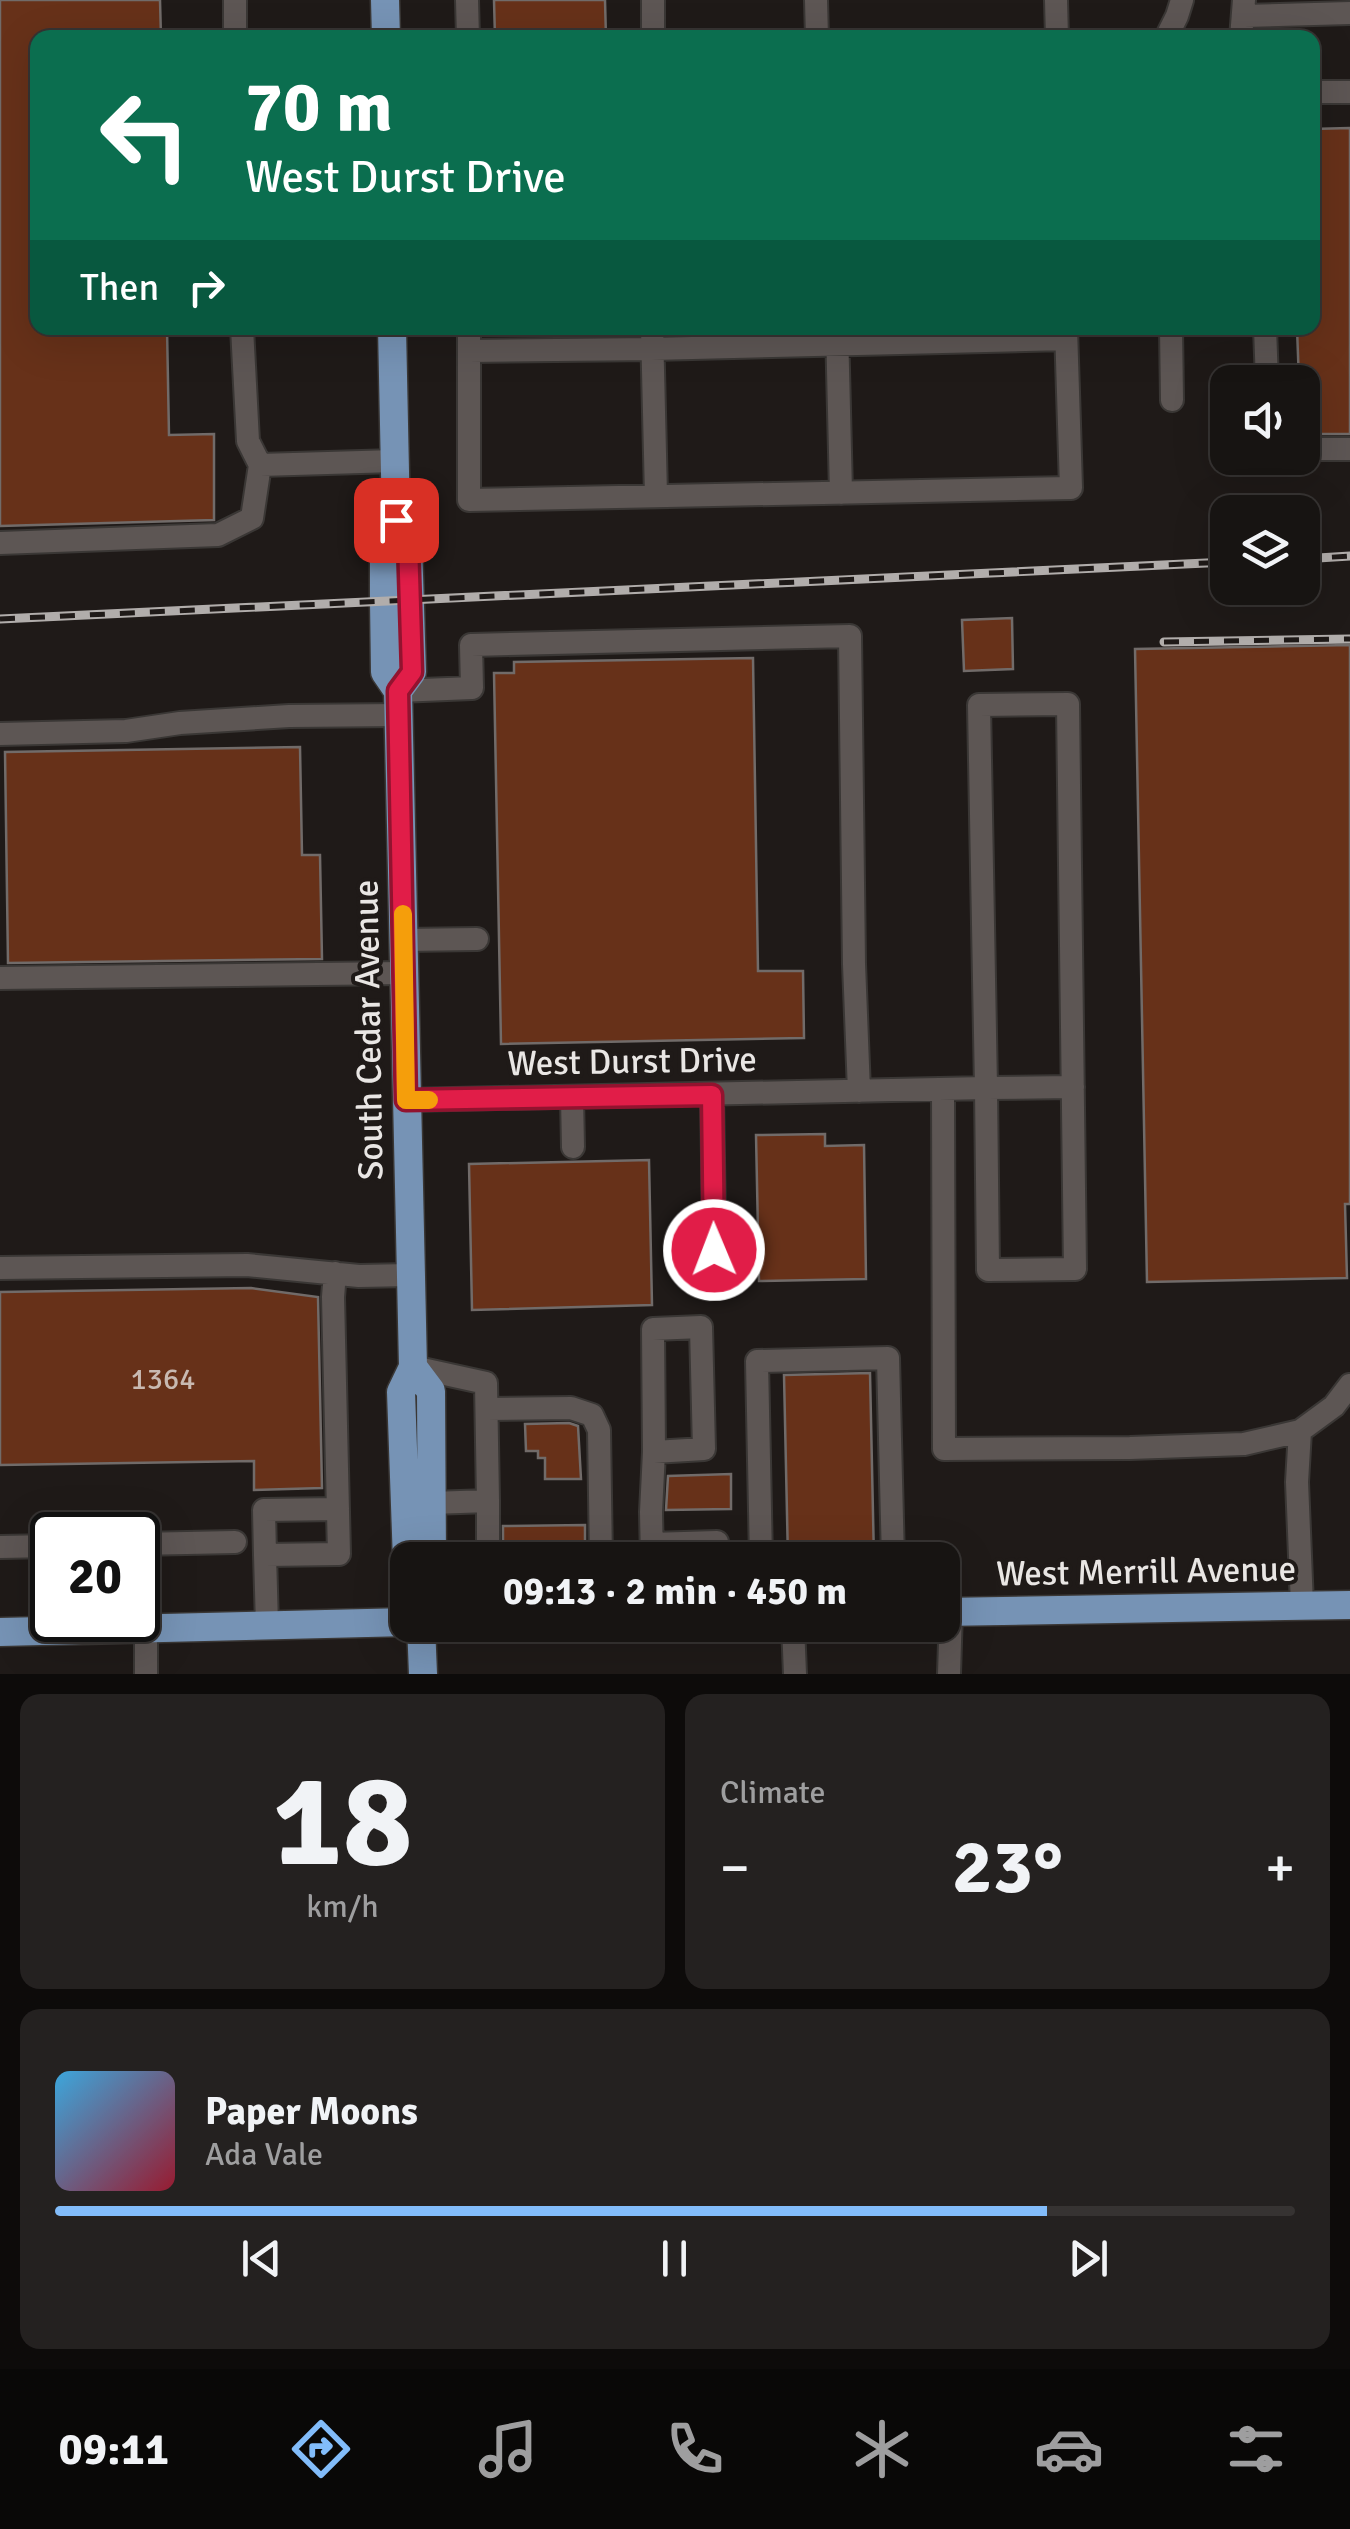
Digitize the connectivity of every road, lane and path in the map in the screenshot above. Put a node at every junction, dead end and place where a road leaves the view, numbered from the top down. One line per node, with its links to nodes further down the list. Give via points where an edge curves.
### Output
1 (235, 0): 10 (street)
2 (386, 0): 11 (main road)
3 (467, 0): 12 (street)
4 (653, 0): 13 (street)
5 (816, 0): 14 (street)
6 (1056, 0): 15 (street)
7 (1182, 0): 16 (street)
8 (1350, 12): 9 (street)
9 (1243, 18)
10 (235, 30)
11 (386, 30)
12 (468, 30)
13 (653, 30)
14 (817, 30)
15 (1057, 30)
16 (1170, 30)
17 (1320, 92): 18 (street)
18 (1350, 92)
19 (242, 335): 33 (street, via 248,441)
20 (392, 335): 32 (main road, South Cedar Avenue)
21 (913, 335): 25 (street)
22 (1066, 335): 34 (street, via 1071,488)
23 (1171, 335): 29 (street)
24 (1265, 335): 28 (street)
25 (837, 336): 26 (street); 34 (street)
26 (652, 338): 27 (street); 35 (street)
27 (469, 339): 35 (street, via 470,500)
28 (1266, 365)
29 (1172, 400)
30 (1350, 448): 31 (street)
31 (1320, 449)
32 (395, 461): 33 (street); 37 (main road, South Cedar Avenue, via 396,520 408,542 412,672)
33 (260, 464): 36 (street, via 252,518 218,535)
34 (841, 493): 35 (street)
35 (656, 496)
36 (0, 543)
37 (399, 703): 38 (street, via 126,730); 40 (main road, South Cedar Avenue); 46 (street, via 472,688 470,645 850,636)
38 (0, 734)
39 (477, 939): 40 (street)
40 (404, 940): 41 (main road, South Cedar Avenue)
41 (404, 974): 42 (street); 49 (main road, South Cedar Avenue)
42 (0, 978)
43 (1073, 1087): 44 (street, West Durst Drive); 44 (street, via 1075,1269 988,1270); 44 (street, via 1068,704 979,705)
44 (986, 1088): 45 (street, West Durst Drive)
45 (944, 1090): 46 (street, West Durst Drive); 58 (street, via 944,1448 1244,1444)
46 (859, 1091): 47 (street, West Durst Drive)
47 (712, 1095): 48 (street, West Durst Drive); 54 (street)
48 (572, 1097): 49 (street, West Durst Drive); 50 (street)
49 (406, 1100): 53 (main road, South Cedar Avenue)
50 (573, 1147)
51 (0, 1268): 52 (street, via 246,1265)
52 (335, 1273): 53 (street); 62 (street)
53 (410, 1274): 55 (main road, South Cedar Avenue)
54 (715, 1285)
55 (414, 1367): 57 (street, via 486,1383); 61 (main road, South Cedar Avenue, via 431,1391); 64 (main road, South Cedar Avenue, via 400,1392)
56 (1350, 1385): 58 (street)
57 (488, 1409): 60 (street); 67 (street, via 571,1408 592,1415 600,1430)
58 (1300, 1431): 76 (street)
59 (654, 1452): 59 (street, via 654,1330 702,1327 704,1450); 68 (street)
60 (488, 1502): 61 (street); 66 (street)
61 (432, 1503): 65 (main road, South Cedar Avenue)
62 (338, 1509): 74 (street, via 339,1554); 74 (street, via 264,1510)
63 (235, 1542): 71 (street)
64 (406, 1542)
65 (432, 1542)
66 (488, 1542)
67 (601, 1542)
68 (652, 1542)
69 (761, 1542): 70 (street, via 757,1361 888,1358)
70 (893, 1542)
71 (160, 1544)
72 (30, 1546): 73 (street)
73 (0, 1547)
74 (265, 1555): 79 (street)
75 (1350, 1605): 76 (main road, West Merrill Avenue)
76 (1302, 1606): 77 (main road, West Merrill Avenue)
77 (960, 1619)
78 (390, 1622): 79 (main road)
79 (267, 1625): 80 (main road)
80 (160, 1629)
81 (30, 1630): 82 (main road)
82 (0, 1632)
83 (146, 1642): 87 (street)
84 (422, 1642): 88 (main road)
85 (794, 1642): 89 (street)
86 (948, 1642): 90 (street)
87 (146, 1674)
88 (423, 1674)
89 (795, 1674)
90 (949, 1674)

